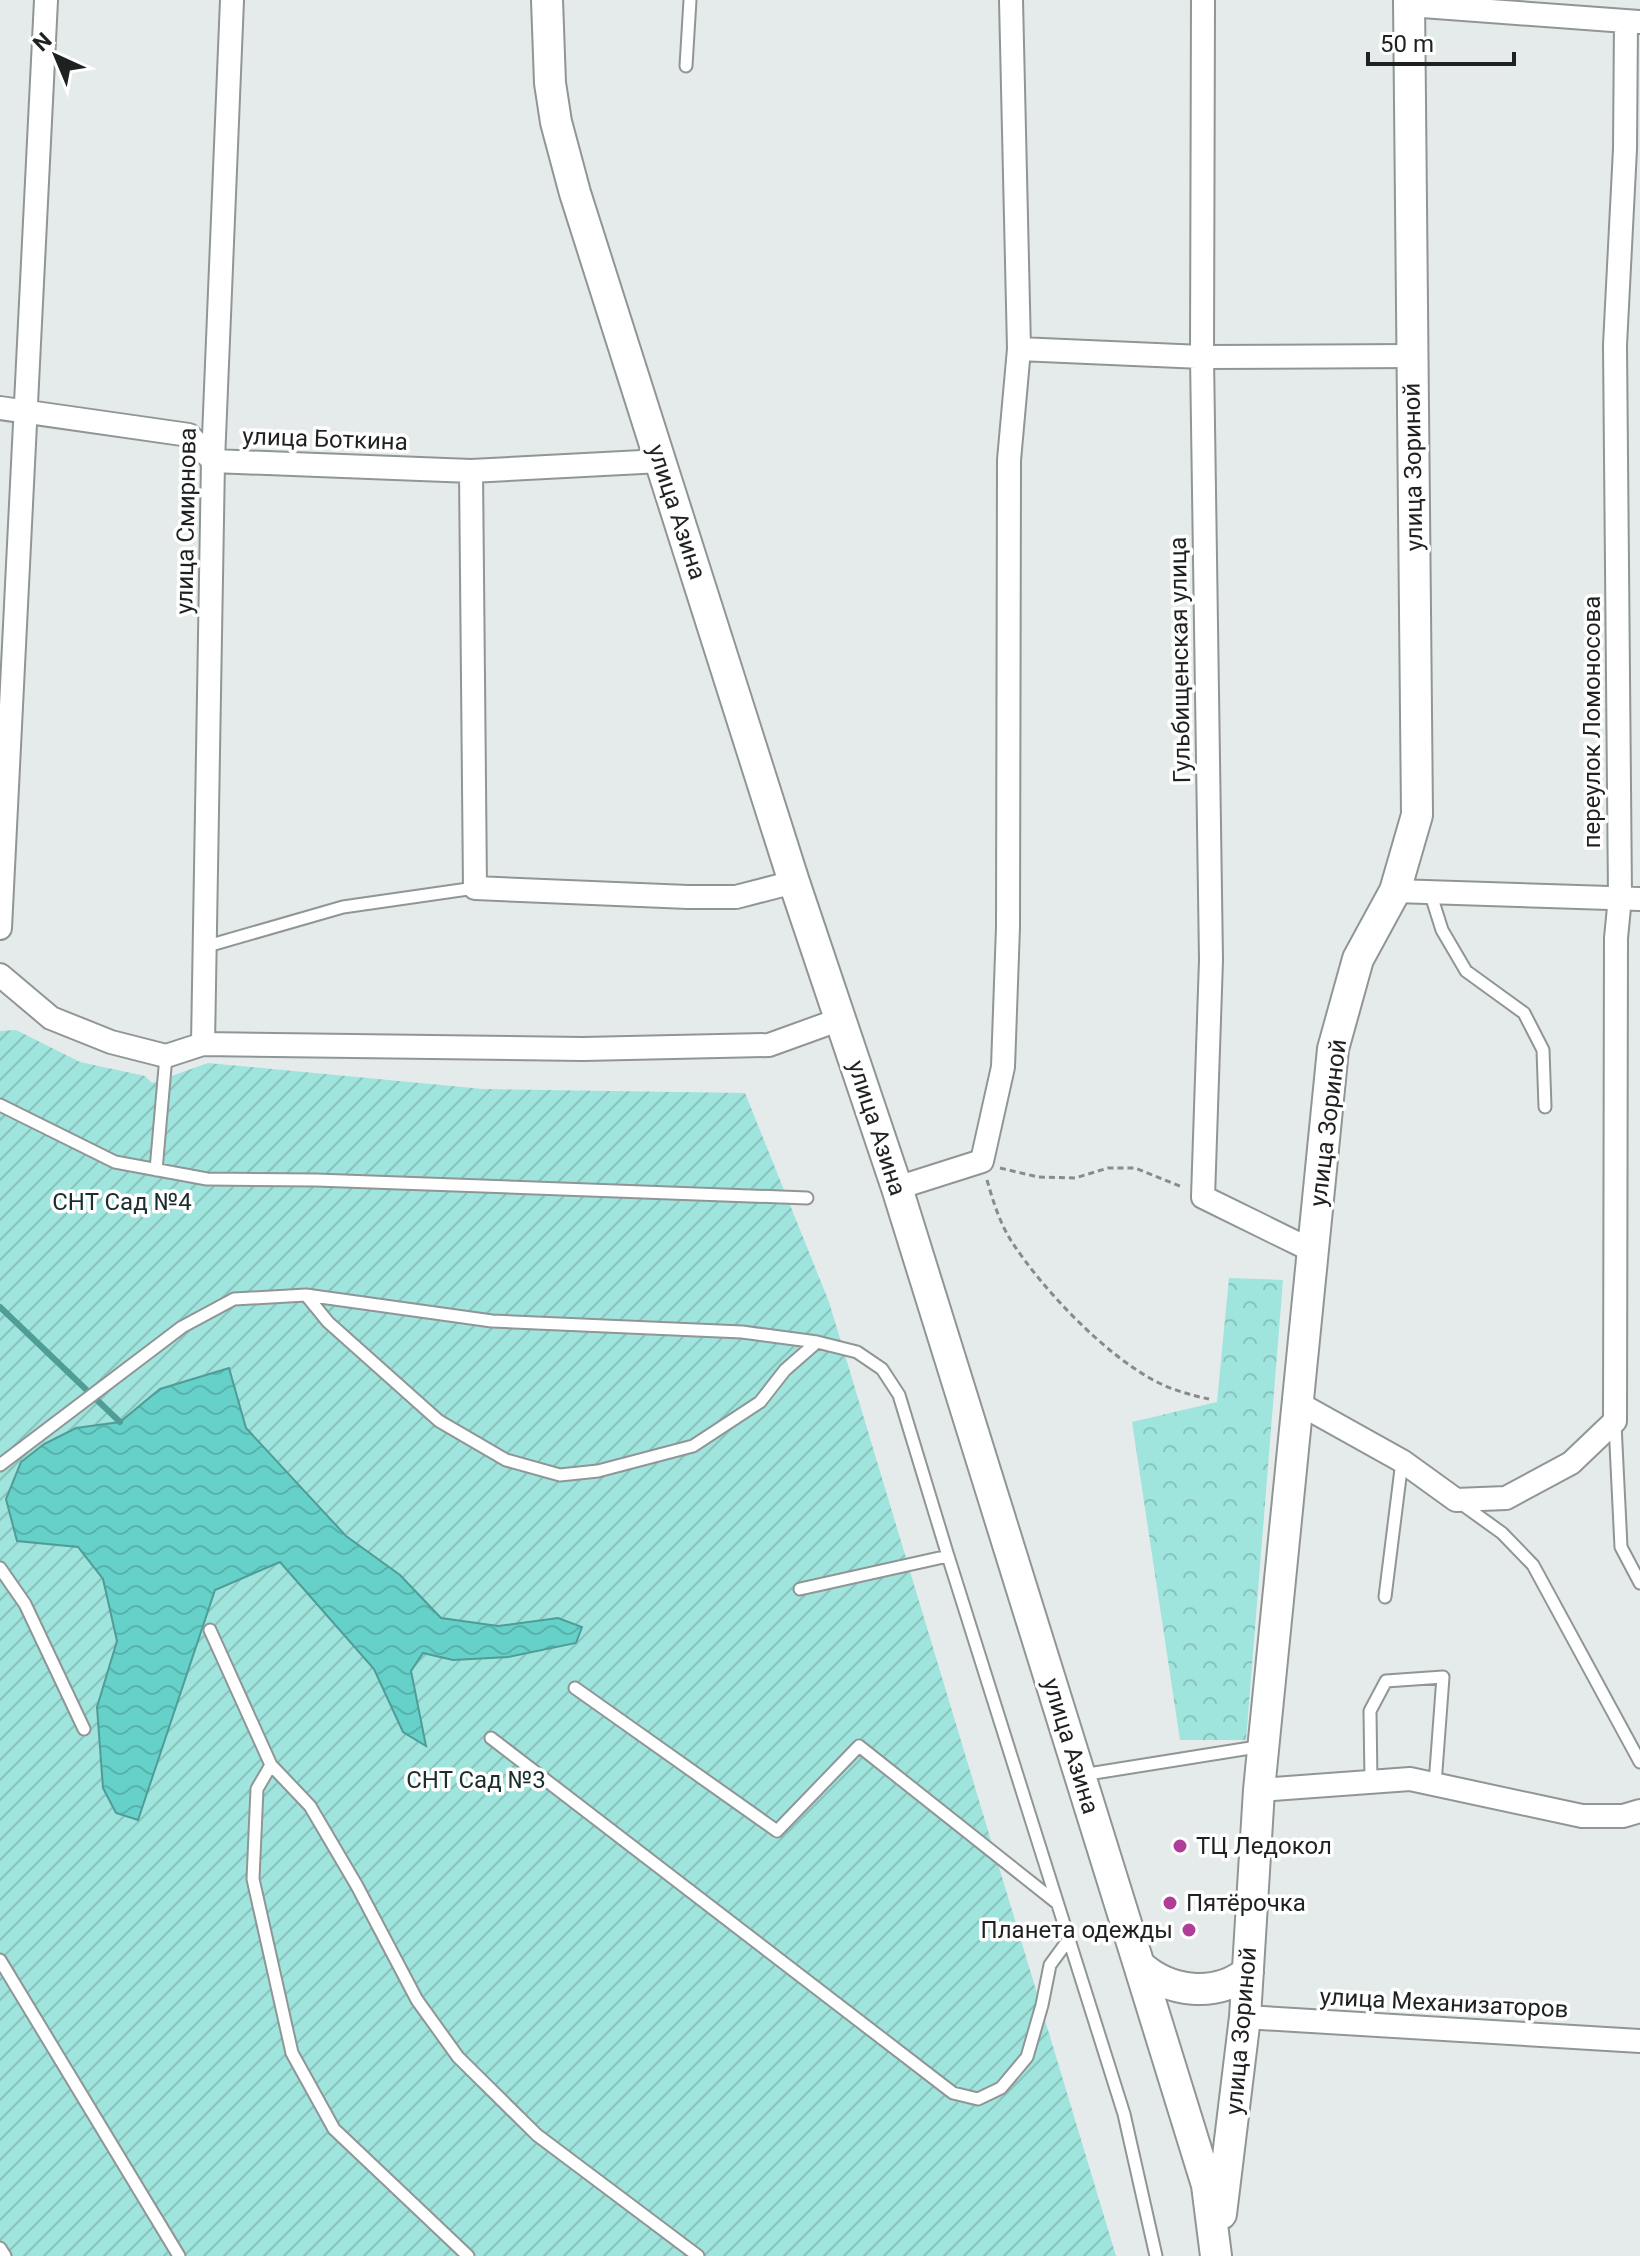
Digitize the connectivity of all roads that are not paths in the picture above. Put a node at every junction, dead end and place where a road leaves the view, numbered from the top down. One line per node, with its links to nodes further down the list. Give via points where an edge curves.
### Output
1 (46, 0): 14 (street)
2 (232, 0): 15 (street, улица Смирнова)
3 (547, 0): 16 (main road, улица Азина, via 556,122)
4 (690, 0): 9 (lane)
5 (1011, 0): 10 (street)
6 (1203, 0): 12 (street, Гульбищенская улица)
7 (1409, 2): 8 (street); 11 (main road, улица Зориной)
8 (1633, 22): 22 (street, переулок Ломоносова, via 1615,345)
9 (686, 66)
10 (1019, 349): 12 (street); 32 (street, via 1009,460 1003,1067 982,1161)
11 (1412, 356): 12 (street); 20 (main road, улица Зориной, via 1417,815)
12 (1202, 357): 34 (street, Гульбищенская улица, via 1211,960 1203,1197)
13 (0, 408): 14 (street, улица Боткина)
14 (25, 413): 15 (street, улица Боткина, via 189,435); 23 (street)
15 (213, 461): 17 (street, улица Боткина); 24 (street, улица Смирнова)
16 (661, 461): 17 (street, улица Боткина); 18 (main road, улица Азина)
17 (471, 471): 19 (street)
18 (794, 882): 19 (street, via 736,897); 26 (main road, улица Азина)
19 (475, 888): 24 (lane, via 343,907)
20 (1395, 891): 21 (street); 34 (main road, улица Зориной, via 1358,959 1333,1049)
21 (1430, 892): 22 (street); 30 (lane, via 1442,930 1466,971 1524,1013 1543,1050)
22 (1630, 898): 38 (street, переулок Ломоносова, via 1616,938)
23 (0, 928)
24 (203, 947): 27 (street, улица Смирнова)
25 (0, 975): 28 (street, via 51,1018)
26 (841, 1019): 27 (street, via 769,1045 583,1049); 32 (main road, улица Азина)
27 (203, 1044): 28 (street)
28 (166, 1056): 31 (lane)
29 (0, 1105): 31 (lane, via 115,1162)
30 (1545, 1107)
31 (156, 1170): 33 (lane, via 207,1179)
32 (897, 1188): 54 (main road, улица Азина)
33 (807, 1198)
34 (1313, 1251): 37 (main road, улица Зориной)
35 (306, 1295): 36 (lane, via 492,1321 742,1332); 36 (lane, via 328,1322 439,1421 506,1460 560,1475 598,1471 693,1446 760,1402); 40 (lane, via 234,1299 182,1327)
36 (817, 1342): 42 (lane, via 857,1352 882,1369 899,1395)
37 (1298, 1403): 39 (street); 51 (main road, улица Зориной)
38 (1615, 1421): 41 (street, via 1571,1463 1506,1498); 44 (lane, via 1621,1547)
39 (1402, 1461): 41 (street); 46 (lane)
40 (0, 1465)
41 (1456, 1500): 52 (lane, via 1502,1533 1533,1565)
42 (948, 1556): 45 (lane); 59 (lane)
43 (0, 1568): 49 (lane, via 25,1604)
44 (1640, 1583)
45 (800, 1589)
46 (1385, 1597)
47 (210, 1630): 53 (lane)
48 (575, 1688): 59 (lane, via 777,1831 859,1746)
49 (84, 1729)
50 (491, 1738): 60 (lane, via 953,2093 978,2099 1001,2088 1027,2057 1050,1965)
51 (1263, 1746): 54 (lane); 57 (main road, улица Зориной)
52 (1640, 1762)
53 (271, 1765): 69 (lane, via 257,1789 253,1879 292,2053 334,2129); 70 (lane, via 310,1806 417,2000 458,2057 537,2135)
54 (1080, 1775): 62 (main road, улица Азина)
55 (1371, 1782): 56 (street, via 1410,1779); 56 (lane, via 1370,1711 1386,1681 1443,1677); 57 (street)
56 (1435, 1784): 58 (street, via 1582,1816)
57 (1259, 1790): 63 (main road, улица Зориной)
58 (1640, 1811)
59 (1058, 1904): 60 (lane)
60 (1069, 1939): 71 (lane, via 1124,2114)
61 (0, 1960): 68 (lane)
62 (1139, 1965): 63 (main road, via 1170,1986 1199,1989 1222,1987); 72 (main road, улица Азина, via 1207,2185)
63 (1248, 1972): 64 (main road, улица Зориной)
64 (1245, 2017): 65 (street, улица Механизаторов); 72 (main road, улица Зориной)
65 (1640, 2041)
66 (0, 2248): 67 (lane)
67 (5, 2256)
68 (179, 2256)
69 (468, 2256)
70 (698, 2256)
71 (1156, 2256)
72 (1216, 2256)

